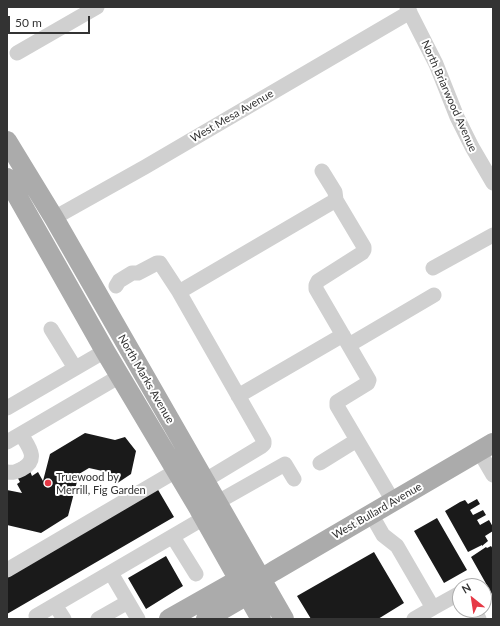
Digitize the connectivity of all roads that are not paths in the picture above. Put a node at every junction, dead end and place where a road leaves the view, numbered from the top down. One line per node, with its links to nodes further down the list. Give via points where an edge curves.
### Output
1 (97, 7): 3 (street)
2 (409, 10): 8 (street, North Briarwood Avenue, via 436,64 457,117); 10 (street, West Mesa Avenue)
3 (17, 53)
4 (7, 140): 10 (main road, North Marks Avenue)
5 (7, 159): 10 (main road, via 34,206 45,217)
6 (322, 171): 9 (street, via 335,192)
7 (7, 178): 18 (main road, North Marks Avenue)
8 (493, 183)
9 (336, 200): 13 (street); 17 (street, via 364,250 318,281 316,289)
10 (54, 218): 15 (main road, North Marks Avenue)
11 (493, 235): 12 (street)
12 (433, 268)
13 (179, 292): 15 (street, via 160,263 157,263 138,273 132,273); 21 (street)
14 (434, 295): 17 (street)
15 (99, 297): 24 (main road, North Marks Avenue)
16 (52, 329): 19 (street)
17 (346, 340): 21 (street); 25 (street, via 369,380 337,402)
18 (105, 350): 19 (street); 20 (main road, North Marks Avenue); 24 (main road, via 128,367 164,426)
19 (75, 368): 22 (street)
20 (120, 376): 23 (street); 30 (main road, North Marks Avenue)
21 (238, 396): 33 (street, via 264,444)
22 (7, 408)
23 (21, 434): 26 (street); 29 (street, via 32,452 32,458 27,466 15,472)
24 (177, 434): 33 (main road, North Marks Avenue)
25 (357, 440): 28 (street); 34 (street)
26 (7, 442)
27 (486, 447): 31 (street); 34 (main road, West Bullard Avenue)
28 (320, 463)
29 (7, 472)
30 (176, 472): 37 (main road, North Marks Avenue); 39 (street)
31 (493, 476)
32 (294, 479): 35 (street, via 285,464)
33 (204, 481): 35 (main road, North Marks Avenue)
34 (393, 501): 36 (main road, West Bullard Avenue)
35 (216, 503): 42 (main road, North Marks Avenue)
36 (371, 514): 42 (main road, West Bullard Avenue); 47 (street, via 382,535 397,546)
37 (204, 518): 38 (street); 43 (main road, North Marks Avenue)
38 (175, 541): 40 (street); 41 (street)
39 (7, 570)
40 (111, 573): 45 (street); 46 (street)
41 (196, 574)
42 (260, 580): 43 (main road); 55 (main road, North Marks Avenue)
43 (242, 588): 52 (main road); 53 (main road); 54 (main road, North Marks Avenue)
44 (452, 597): 47 (street)
45 (128, 602): 50 (street); 51 (street)
46 (56, 605): 48 (street); 49 (street)
47 (433, 608): 56 (street)
48 (35, 618)
49 (64, 619)
50 (98, 619)
51 (138, 619)
52 (169, 619)
53 (206, 619)
54 (261, 619)
55 (284, 619)
56 (414, 619)

